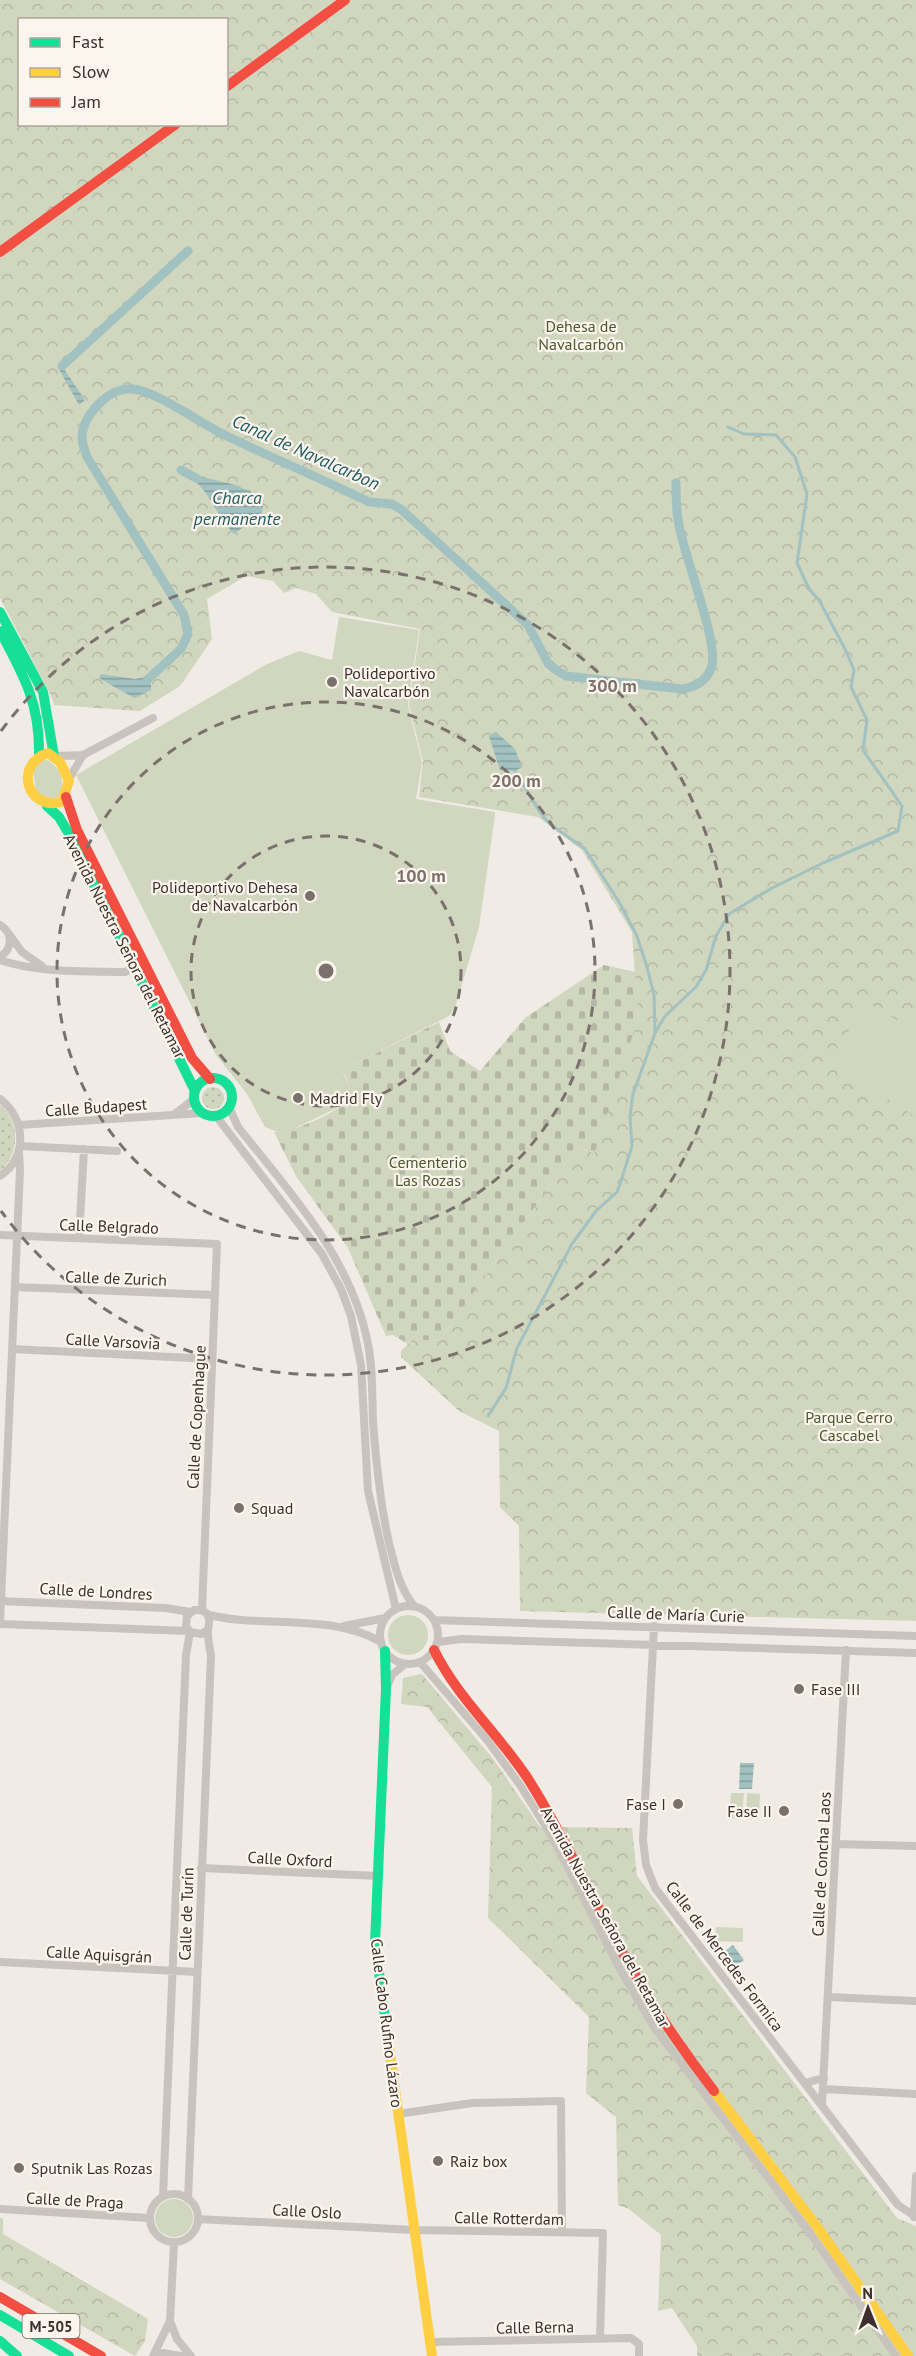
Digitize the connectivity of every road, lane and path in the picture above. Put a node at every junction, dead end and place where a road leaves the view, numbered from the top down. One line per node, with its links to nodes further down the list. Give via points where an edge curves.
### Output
1 (345, 0): 2 (main road)
2 (228, 86)
3 (173, 126): 4 (main road)
4 (0, 252)
5 (0, 612): 10 (main road, via 43,692)
6 (0, 631): 8 (main road, via 34,696 41,726)
7 (153, 718): 9 (street)
8 (39, 754): 10 (main road); 13 (main road, via 32,759 27,778 32,795)
9 (83, 755): 10 (street); 11 (street)
10 (54, 756): 11 (main road)
11 (69, 779): 12 (main road)
12 (66, 797): 13 (main road); 19 (main road, Avenida Nuestra Señora del Retamar, via 77,830 192,1058)
13 (47, 806): 18 (main road, Avenida Nuestra Señora del Retamar, via 69,834)
14 (0, 924): 15 (street)
15 (9, 934): 16 (street, via 8,950); 17 (street, via 22,951)
16 (0, 959): 17 (street, via 18,966)
17 (43, 967): 18 (street, via 125,972)
18 (134, 968): 20 (main road, Avenida Nuestra Señora del Retamar)
19 (210, 1079): 20 (main road, via 204,1081); 22 (main road, via 221,1080 229,1088)
20 (195, 1095): 23 (main road); 24 (street)
21 (0, 1100): 26 (street, via 14,1113)
22 (229, 1107): 25 (main road); 40 (street, via 238,1127 331,1249 361,1313 371,1363 375,1454 383,1512 400,1584)
23 (203, 1113): 24 (street, Calle Budapest); 25 (main road)
24 (174, 1115): 26 (street, Calle Budapest)
25 (216, 1116): 41 (street, via 322,1254 351,1316 361,1365 368,1491)
26 (19, 1125): 27 (street)
27 (19, 1149): 28 (street); 30 (street, via 13,1163); 32 (street)
28 (84, 1149): 29 (street); 33 (street)
29 (117, 1151)
30 (0, 1176)
31 (0, 1235): 32 (street, Calle Belgrado)
32 (18, 1236): 33 (street, Calle Belgrado); 35 (street)
33 (79, 1238): 34 (street, Calle Belgrado)
34 (217, 1244): 36 (street, Calle de Copenhague)
35 (15, 1287): 36 (street, Calle de Zurich); 37 (street)
36 (215, 1295): 38 (street, Calle de Copenhague)
37 (12, 1349): 38 (street, Calle Varsovia); 39 (street)
38 (212, 1359): 42 (street, Calle de Copenhague)
39 (1, 1601): 42 (street, Calle de Londres); 46 (street)
40 (414, 1606): 41 (street); 44 (street)
41 (396, 1609): 43 (street)
42 (199, 1612): 45 (street, Calle de Londres); 49 (street, Calle de Turín); 50 (street, Calle de Turín, via 185,1621)
43 (385, 1618): 47 (street); 54 (street, via 380,1634)
44 (434, 1620): 48 (street, Calle de María Curie); 52 (street)
45 (234, 1621): 47 (street); 49 (street)
46 (0, 1623): 50 (street)
47 (339, 1626): 54 (street, via 364,1633)
48 (654, 1626): 51 (street, Calle de María Curie); 53 (street, Calle de Mercedes Formica)
49 (209, 1629): 50 (street, via 201,1634); 62 (street, Calle de Turín)
50 (189, 1631): 65 (street, Calle de Turín)
51 (916, 1636)
52 (436, 1646): 53 (street, Calle de María Curie, via 462,1639); 57 (street); 101 (main road, Avenida Nuestra Señora del Retamar, via 446,1674 529,1780 630,1966 679,2045 806,2211)
53 (654, 1646): 55 (street, Calle de María Curie); 70 (street, Calle de Mercedes Formica, via 643,1840 646,1865 655,1888)
54 (383, 1647): 58 (street, via 393,1659); 59 (main road, Calle Cabo Rufino Lázaro)
55 (846, 1650): 56 (street, Calle de María Curie); 60 (street, Calle de Concha Laos)
56 (916, 1653)
57 (420, 1662): 58 (street); 100 (street, Avenida Nuestra Señora del Retamar, via 469,1717 520,1785 654,2027 810,2233)
58 (405, 1664): 59 (street)
59 (386, 1689): 63 (main road, Calle Cabo Rufino Lázaro)
60 (836, 1844): 61 (street); 67 (street, Calle de Concha Laos)
61 (916, 1846)
62 (201, 1868): 63 (street, Calle Oxford); 66 (street, Calle de Turín)
63 (378, 1876): 74 (main road, Calle Cabo Rufino Lázaro, via 375,1943)
64 (0, 1962): 65 (street, Calle Aquisgrán)
65 (173, 1971): 66 (street, Calle Aquisgrán); 76 (street, Calle de Turín)
66 (197, 1972): 77 (street, Calle de Turín)
67 (828, 1997): 68 (street); 69 (street, Calle de Concha Laos)
68 (916, 2001)
69 (824, 2078): 70 (street); 71 (street, Calle de Concha Laos)
70 (805, 2083): 73 (street, Calle de Mercedes Formica)
71 (823, 2089): 72 (street); 73 (street, Calle de Concha Laos)
72 (916, 2094)
73 (822, 2105): 79 (street, Calle de Mercedes Formica, via 898,2205)
74 (398, 2114): 82 (main road, Calle Cabo Rufino Lázaro); 83 (street, via 472,2103 561,2101)
75 (916, 2176): 79 (street)
76 (163, 2196): 77 (street, via 176,2194); 80 (street, via 156,2201)
77 (188, 2199): 81 (street)
78 (0, 2209): 80 (street, Calle de Praga)
79 (915, 2217)
80 (149, 2218): 84 (street, via 156,2236)
81 (198, 2219): 82 (street, Calle Oslo); 84 (street, via 190,2236)
82 (414, 2230): 83 (street, Calle Rotterdam); 90 (main road, Calle Cabo Rufino Lázaro)
83 (562, 2232): 88 (street, Calle Rotterdam, via 603,2233)
84 (174, 2243): 87 (street)
85 (0, 2297): 96 (main road, M-505)
86 (0, 2315): 95 (main road, M-505)
87 (170, 2321): 92 (street); 97 (street)
88 (600, 2339): 90 (street, Calle Berna); 99 (street, Calle Berna, via 631,2338 639,2344)
89 (0, 2341): 94 (main road, M-505)
90 (429, 2342): 98 (main road, Calle Cabo Rufino Lázaro)
91 (0, 2350): 93 (main road)
92 (188, 2355): 97 (street)
93 (8, 2356)
94 (17, 2356)
95 (69, 2356)
96 (101, 2356)
97 (154, 2356)
98 (432, 2356)
99 (639, 2356)
100 (896, 2356)
101 (908, 2356)

